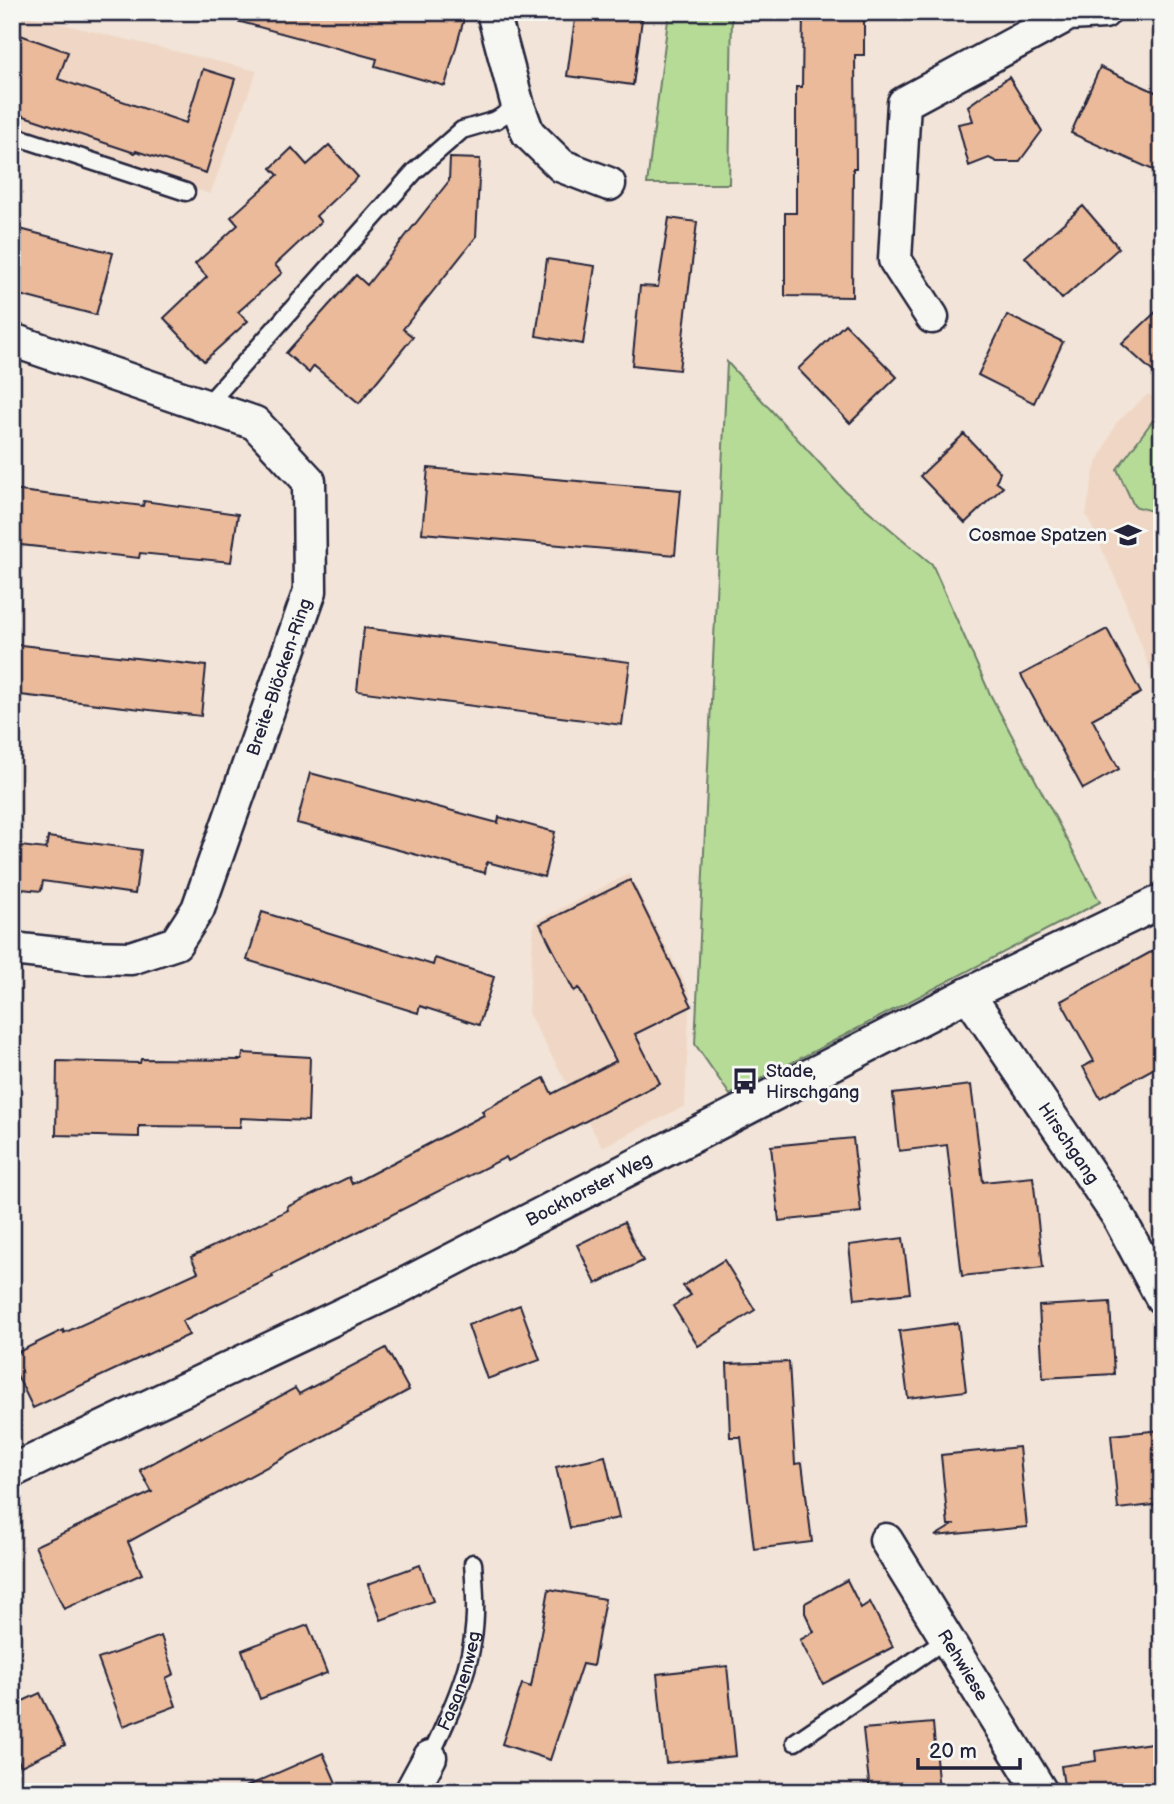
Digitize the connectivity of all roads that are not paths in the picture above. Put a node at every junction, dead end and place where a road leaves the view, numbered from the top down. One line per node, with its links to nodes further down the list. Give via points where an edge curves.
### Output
1 (493, 12): 3 (street)
2 (1104, 12): 7 (street, via 1069,14 904,103 895,260)
3 (518, 106): 5 (street, via 528,133 562,166); 9 (lane, via 496,120 462,130 415,171)
4 (12, 135): 6 (lane)
5 (609, 184)
6 (186, 192)
7 (932, 317)
8 (12, 340): 9 (street, Breite-Blöcken-Ring)
9 (207, 405): 11 (street, Breite-Blöcken-Ring, via 255,423 309,481 310,591 198,909 176,943 131,958)
10 (1162, 901): 12 (street, Bockhorster Weg)
11 (12, 949)
12 (968, 993): 13 (street, Hirschgang, via 1118,1216); 14 (street, Bockhorster Weg, via 392,1291)
13 (1162, 1298)
14 (12, 1471)
15 (886, 1540): 17 (street, Rehwiese)
16 (473, 1563): 19 (lane, Fasanenweg, via 472,1643 454,1702)
17 (946, 1639): 18 (lane); 21 (street, Rehwiese)
18 (794, 1742)
19 (430, 1757): 20 (street, Fasanenweg)
20 (411, 1792)
21 (1041, 1792)

